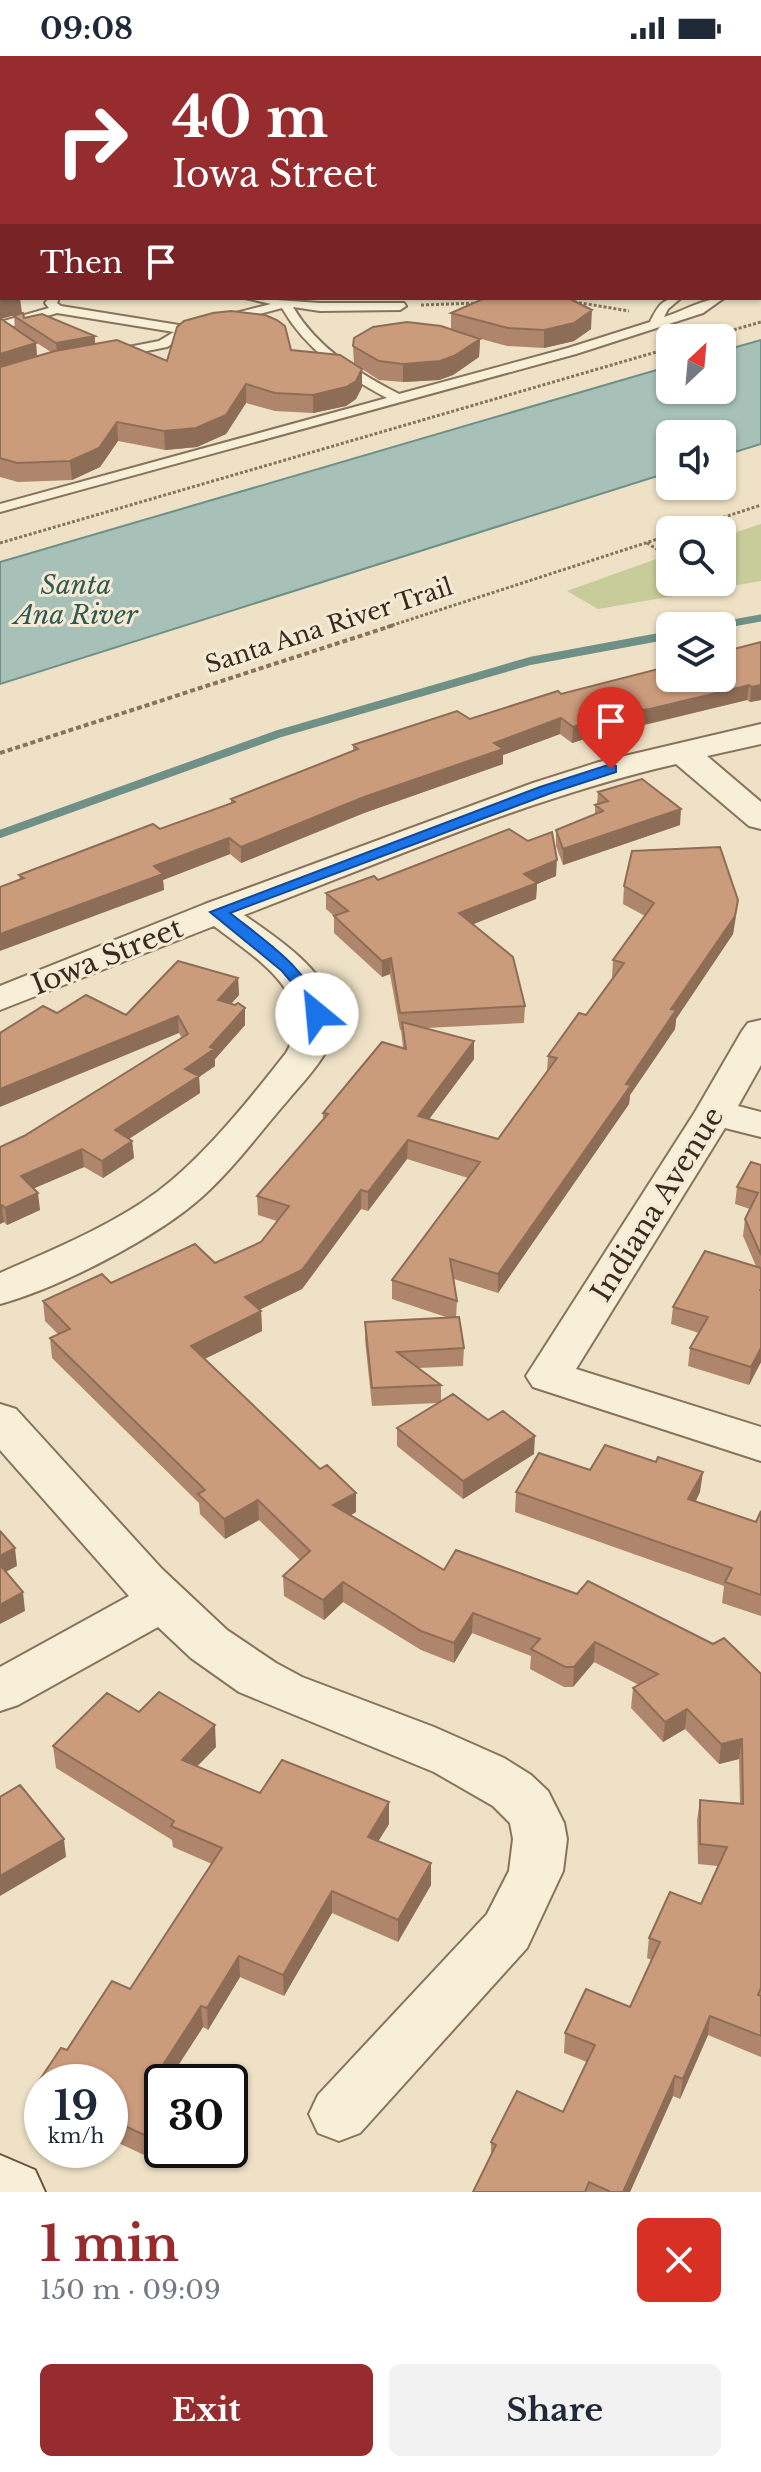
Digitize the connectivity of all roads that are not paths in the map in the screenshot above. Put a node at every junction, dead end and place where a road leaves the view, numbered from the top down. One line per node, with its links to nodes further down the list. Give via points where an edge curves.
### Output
1 (262, 300): 5 (lane)
2 (672, 300): 7 (lane)
3 (715, 300): 7 (lane)
4 (56, 304): 8 (lane); 9 (lane)
5 (285, 304): 6 (lane); 9 (lane); 11 (lane, via 296,325 334,364)
6 (400, 306)
7 (656, 322): 11 (lane)
8 (4, 330)
9 (185, 330): 10 (lane, via 163,344)
10 (95, 357)
11 (398, 399): 12 (lane)
12 (0, 508)
13 (761, 734): 14 (street, Iowa Street)
14 (681, 751): 15 (street); 16 (street, Iowa Street, via 545,790)
15 (761, 819)
16 (218, 912): 17 (street, Iowa Street); 21 (street, via 288,967 306,989 317,1014 304,1054 223,1152 175,1199 110,1240)
17 (0, 999)
18 (761, 1031): 19 (street, Indiana Avenue)
19 (715, 1112): 20 (street); 23 (street, Indiana Avenue, via 549,1376)
20 (761, 1125)
21 (0, 1290)
22 (0, 1420): 24 (street)
23 (761, 1444)
24 (162, 1601): 25 (street); 26 (street, via 215,1649 281,1690 498,1781 528,1806 540,1833 539,1864 507,1931)
25 (0, 1691)
26 (339, 2114)
27 (0, 2187): 28 (main road)
28 (11, 2192)

